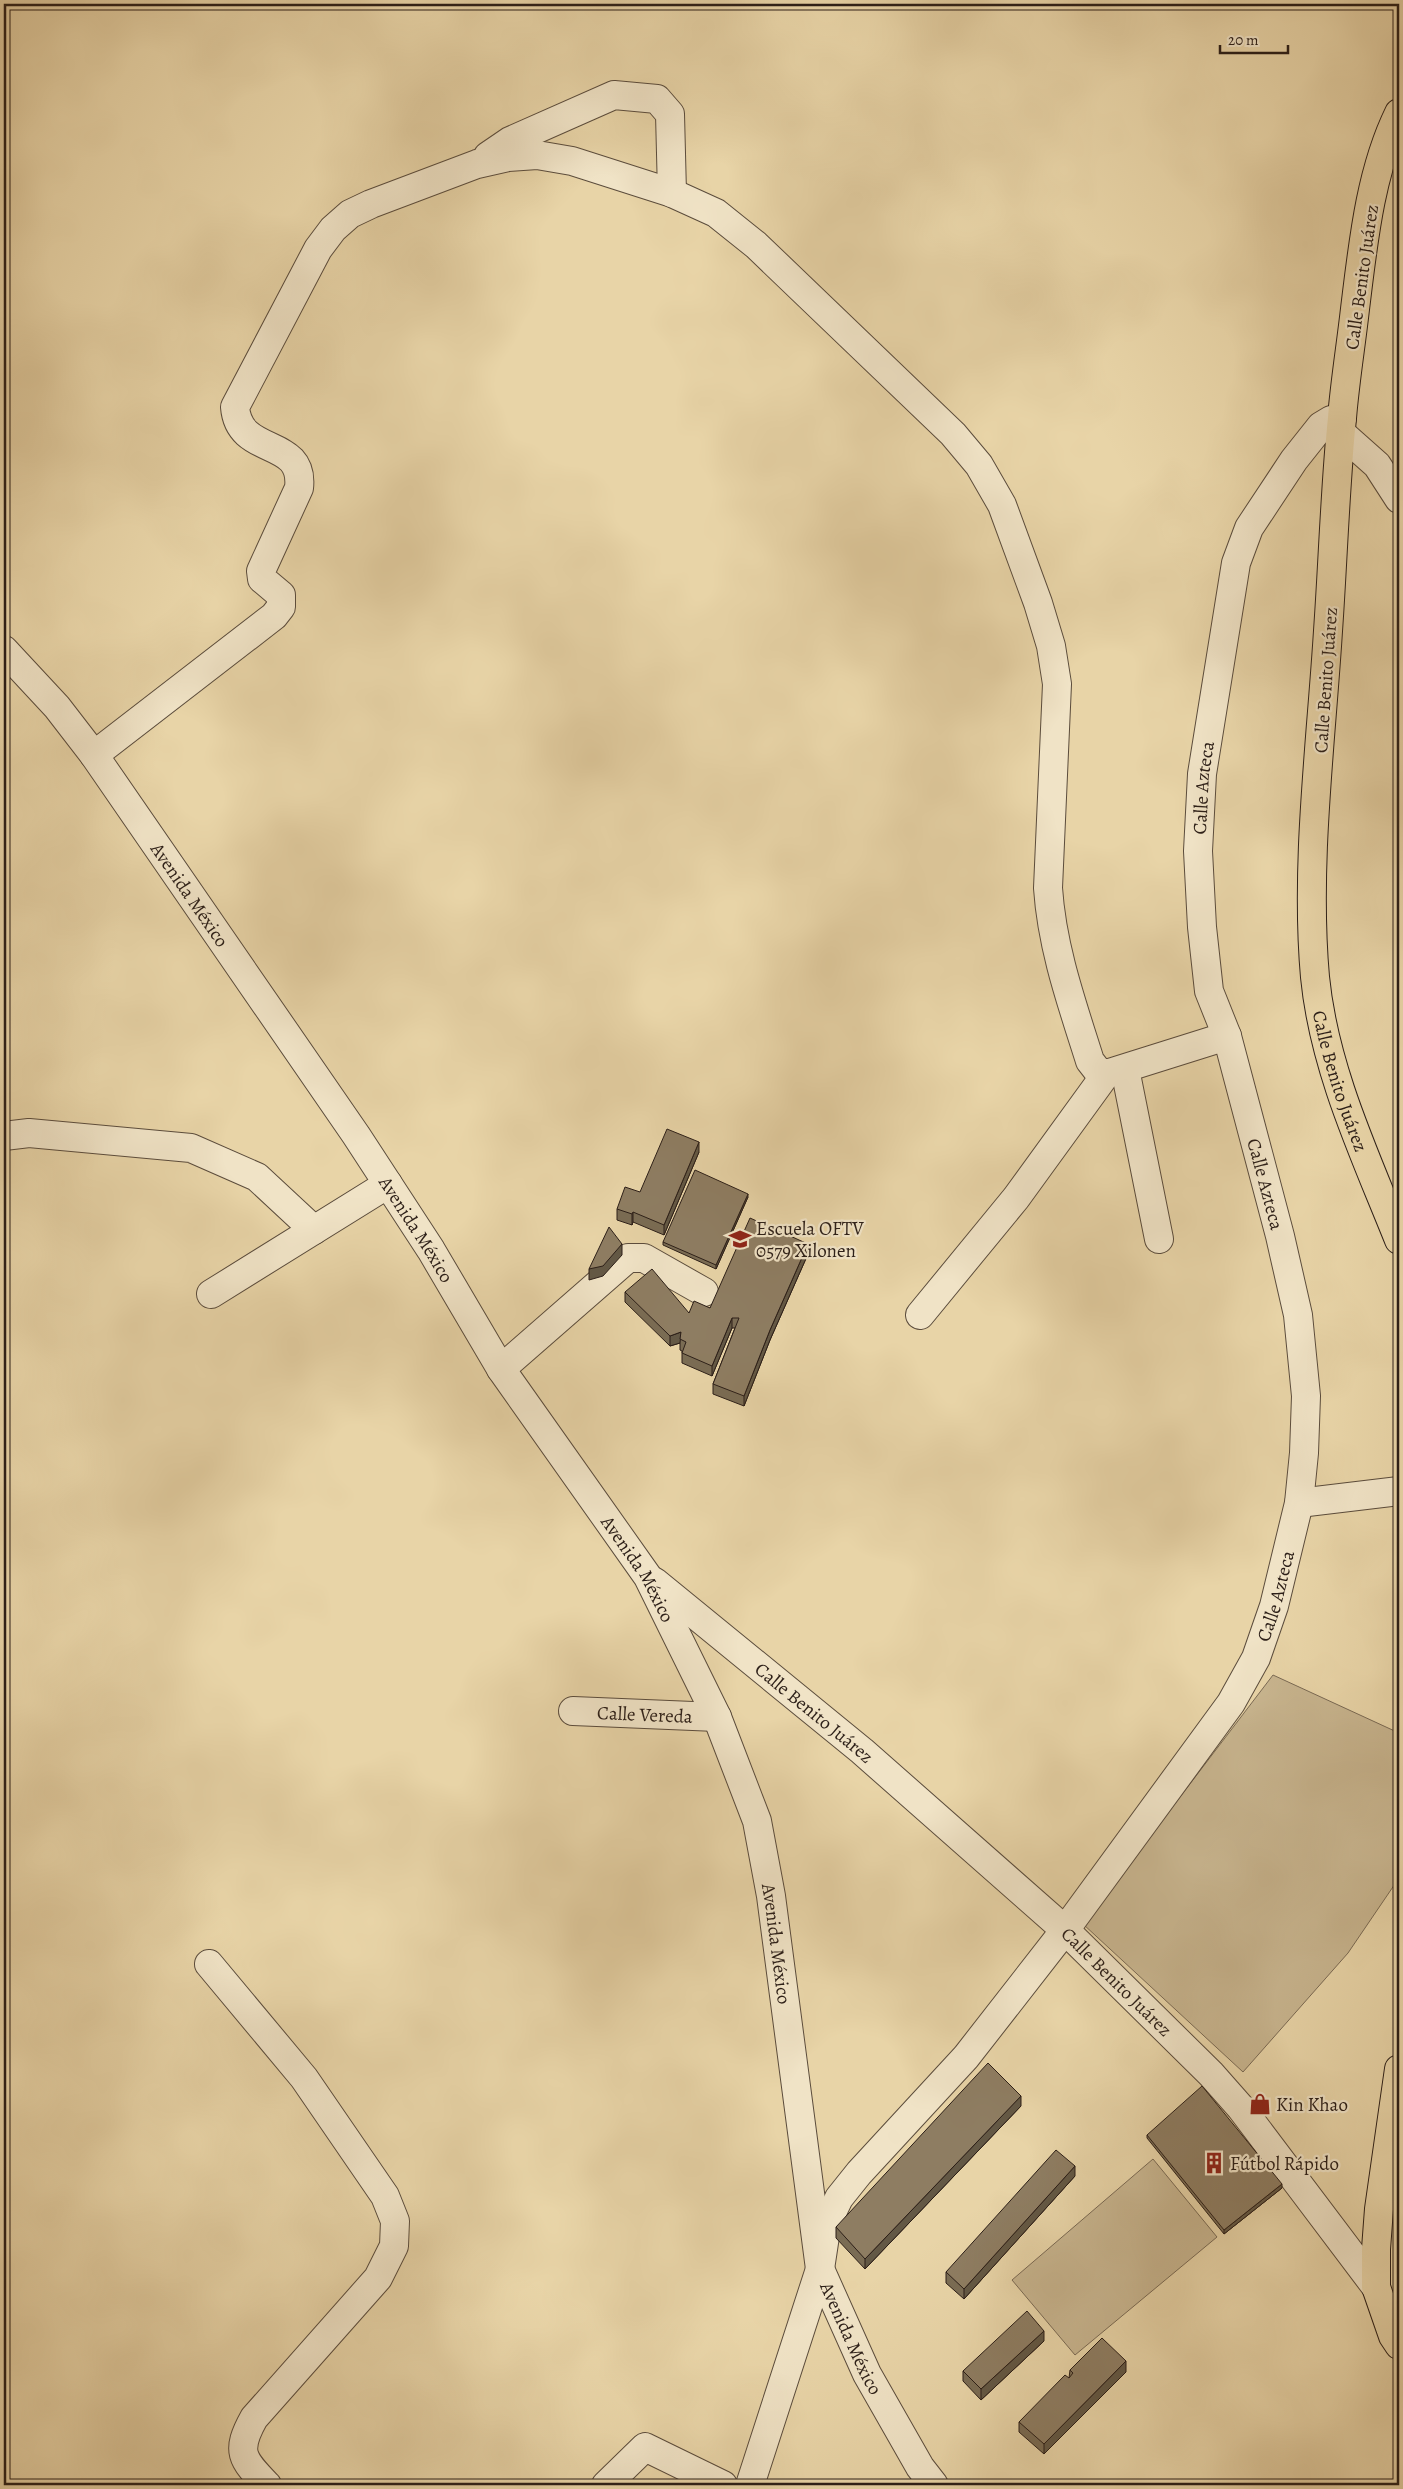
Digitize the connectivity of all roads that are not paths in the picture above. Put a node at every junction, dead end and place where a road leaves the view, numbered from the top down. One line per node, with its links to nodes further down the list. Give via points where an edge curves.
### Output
1 (1399, 113): 4 (main road, Calle Benito Juárez, via 1376,182 1364,238)
2 (477, 164): 3 (street, via 537,155 572,161); 3 (street, via 510,141 614,95 657,99 670,114); 7 (street, via 350,214 318,249 235,407 236,418 244,432 287,456 297,465 300,477 299,488 261,571 262,579 281,595 281,607 274,616)
3 (672, 194): 9 (street, via 716,213 756,245 952,434 979,466 1002,505 1038,603 1051,646 1057,684 1048,888 1056,949 1090,1061 1098,1070)
4 (1341, 426): 5 (street, via 1377,465); 8 (street, Calle Azteca, via 1331,420 1321,426 1294,460 1249,528 1236,563 1202,774 1198,851 1209,991); 14 (main road, Calle Benito Juárez, via 1315,832 1312,906 1315,978 1326,1039 1345,1104)
5 (1399, 499)
6 (4, 650): 7 (street, Avenida México, via 57,707)
7 (94, 755): 11 (street, Avenida México)
8 (1227, 1036): 9 (street); 20 (street, Calle Azteca, via 1298,1315 1306,1396)
9 (1116, 1072): 13 (street); 17 (street)
10 (4, 1136): 12 (street, via 29,1134 191,1148 257,1177)
11 (388, 1184): 12 (street); 18 (street, Avenida México)
12 (314, 1230): 16 (street)
13 (1159, 1239)
14 (1399, 1240)
15 (704, 1292): 18 (street, via 644,1258 628,1258)
16 (210, 1294)
17 (920, 1315)
18 (501, 1369): 21 (street, Avenida México)
19 (1399, 1491): 20 (street)
20 (1299, 1503): 24 (street, Calle Azteca, via 1274,1606 1256,1658 1231,1703)
21 (648, 1577): 23 (street, Avenida México); 24 (street, Calle Benito Juárez, via 862,1751)
22 (574, 1711): 23 (street, Calle Vereda)
23 (717, 1717): 27 (street, Avenida México, via 756,1821 772,1896)
24 (1065, 1930): 27 (street, Calle Azteca, via 966,2057 839,2198 827,2223); 28 (street, Calle Benito Juárez, via 1241,2108)
25 (209, 1964): 30 (street, via 304,2078 385,2196 395,2221 394,2246 378,2278 254,2418 244,2435 242,2450 248,2466)
26 (1399, 2069): 28 (main road, via 1379,2210)
27 (820, 2269): 33 (street, Calle Azteca); 34 (street, Avenida México, via 867,2374 920,2467)
28 (1376, 2287): 29 (main road)
29 (1399, 2345)
30 (267, 2485)
31 (606, 2485): 32 (street, via 645,2447)
32 (722, 2485)
33 (750, 2485)
34 (934, 2485)

